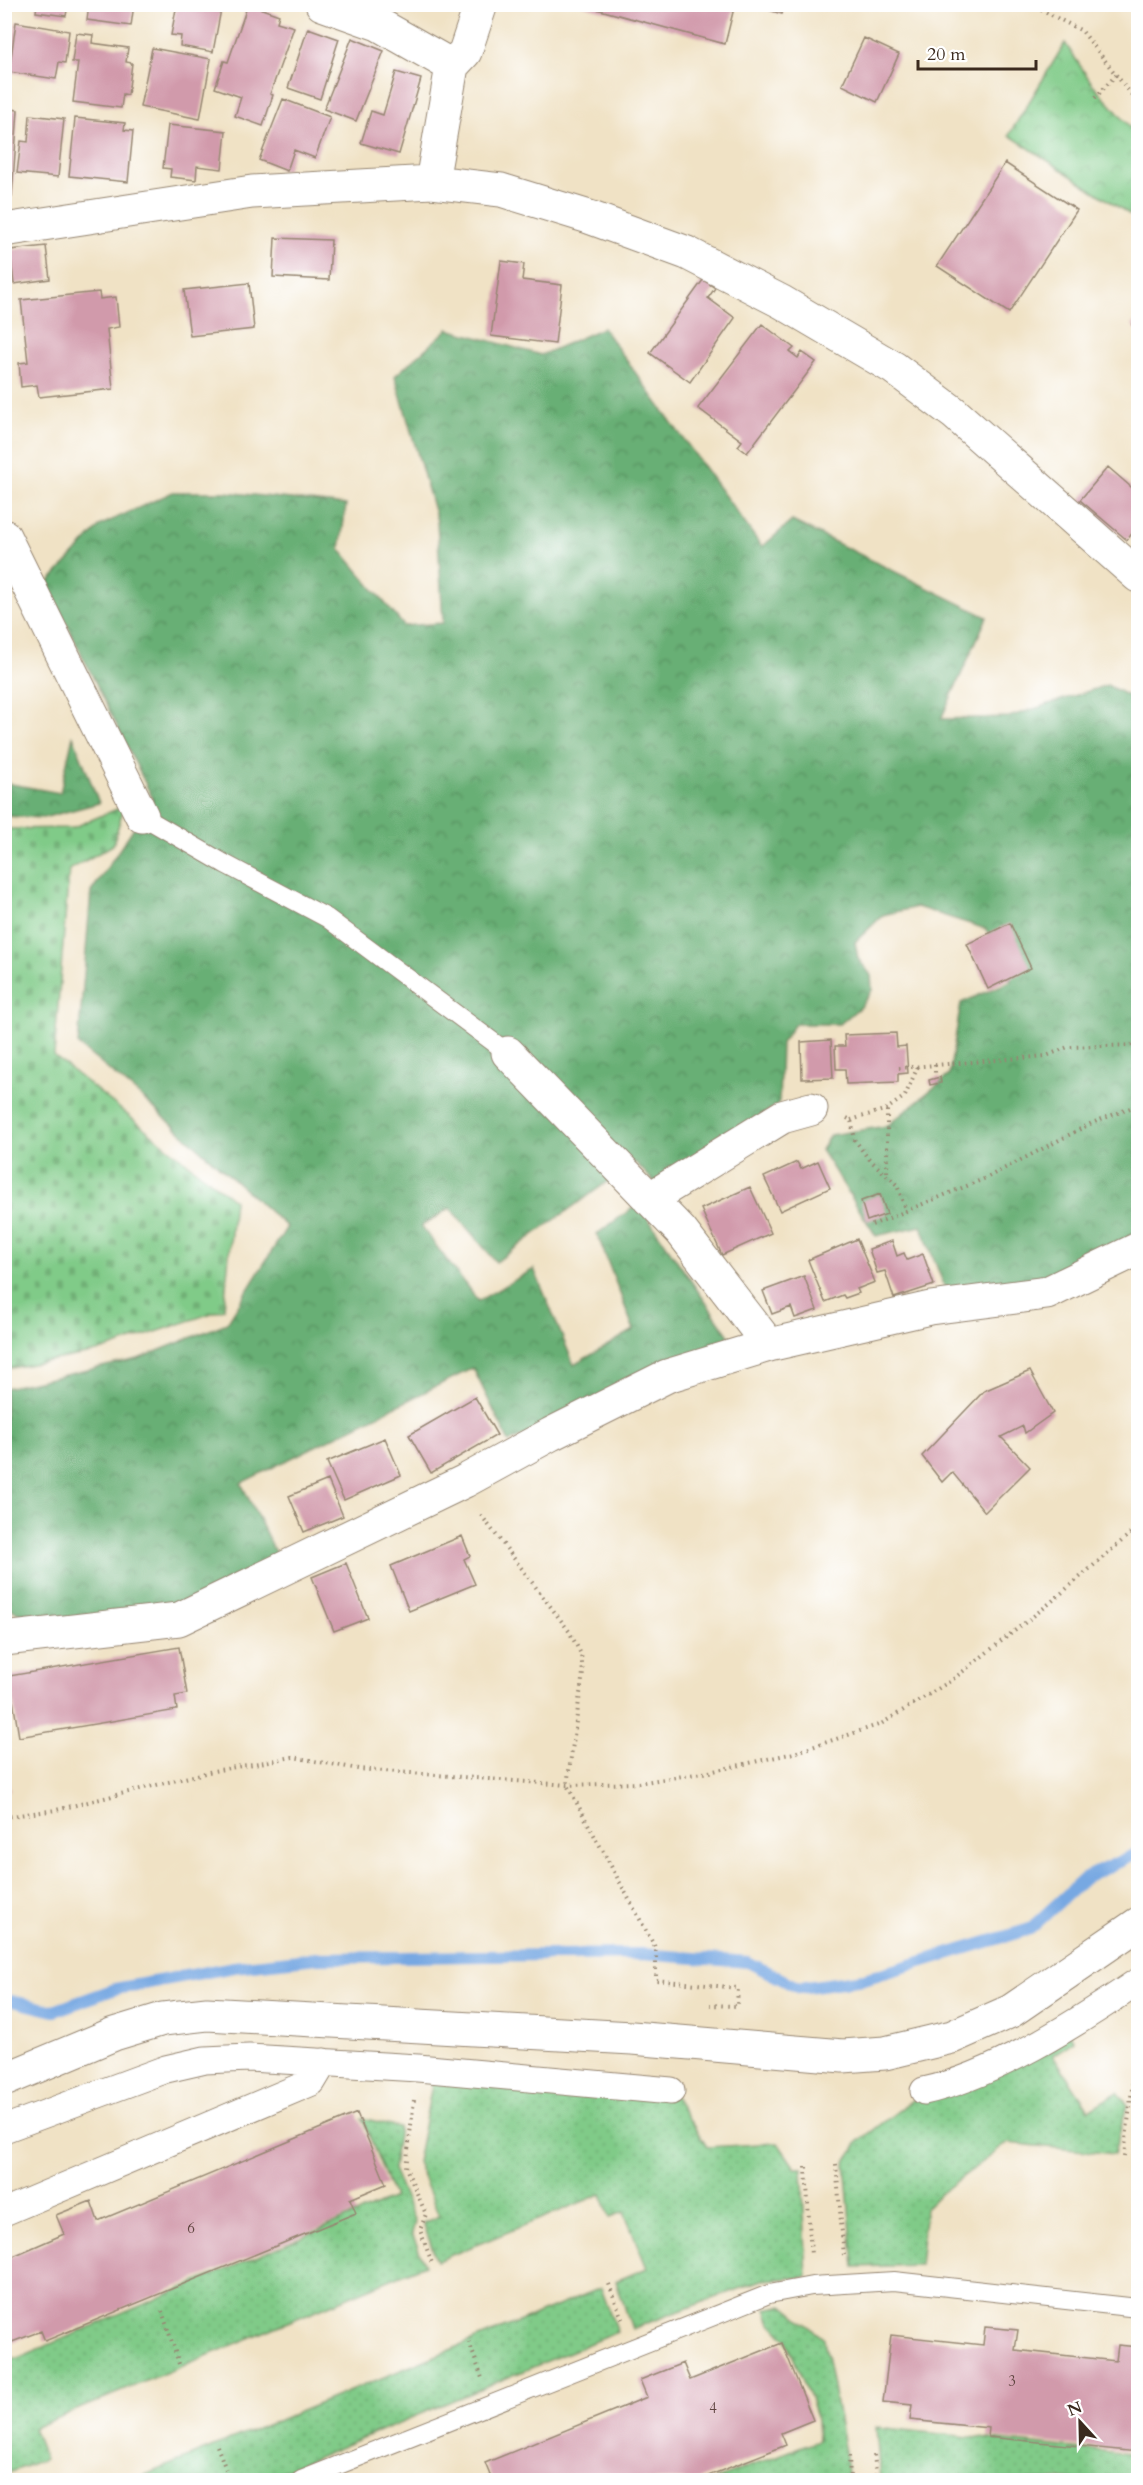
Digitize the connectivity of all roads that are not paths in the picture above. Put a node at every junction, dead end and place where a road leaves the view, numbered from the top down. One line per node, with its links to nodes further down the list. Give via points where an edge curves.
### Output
1 (322, 4): 3 (street, via 378,24)
2 (481, 4): 3 (street, via 465,52)
3 (452, 66): 4 (street)
4 (432, 182): 5 (street, via 252,192); 7 (street, via 501,190 590,217 687,253 782,302 894,368 954,413)
5 (4, 230)
6 (4, 536): 8 (street)
7 (1138, 576)
8 (142, 816): 9 (lane, via 327,918)
9 (508, 1053): 11 (street)
10 (811, 1109): 11 (street, via 782,1117)
11 (649, 1198): 13 (street, via 681,1231)
12 (1138, 1249): 13 (street, via 1047,1293 930,1308)
13 (769, 1345): 14 (street, via 667,1376 465,1481 179,1619)
14 (4, 1640)
15 (1138, 1924): 18 (street, via 1011,2011 952,2037 885,2053 843,2056 632,2038 207,2014 163,2019 114,2034)
16 (1136, 1983): 20 (street, via 1084,2018 983,2072)
17 (324, 2062): 19 (street); 21 (street, via 205,2060 166,2069); 22 (street, via 312,2082)
18 (4, 2080)
19 (671, 2091)
20 (924, 2091)
21 (4, 2128)
22 (4, 2212)
23 (1138, 2308): 24 (lane, via 894,2282 812,2286 769,2294)
24 (301, 2481)

